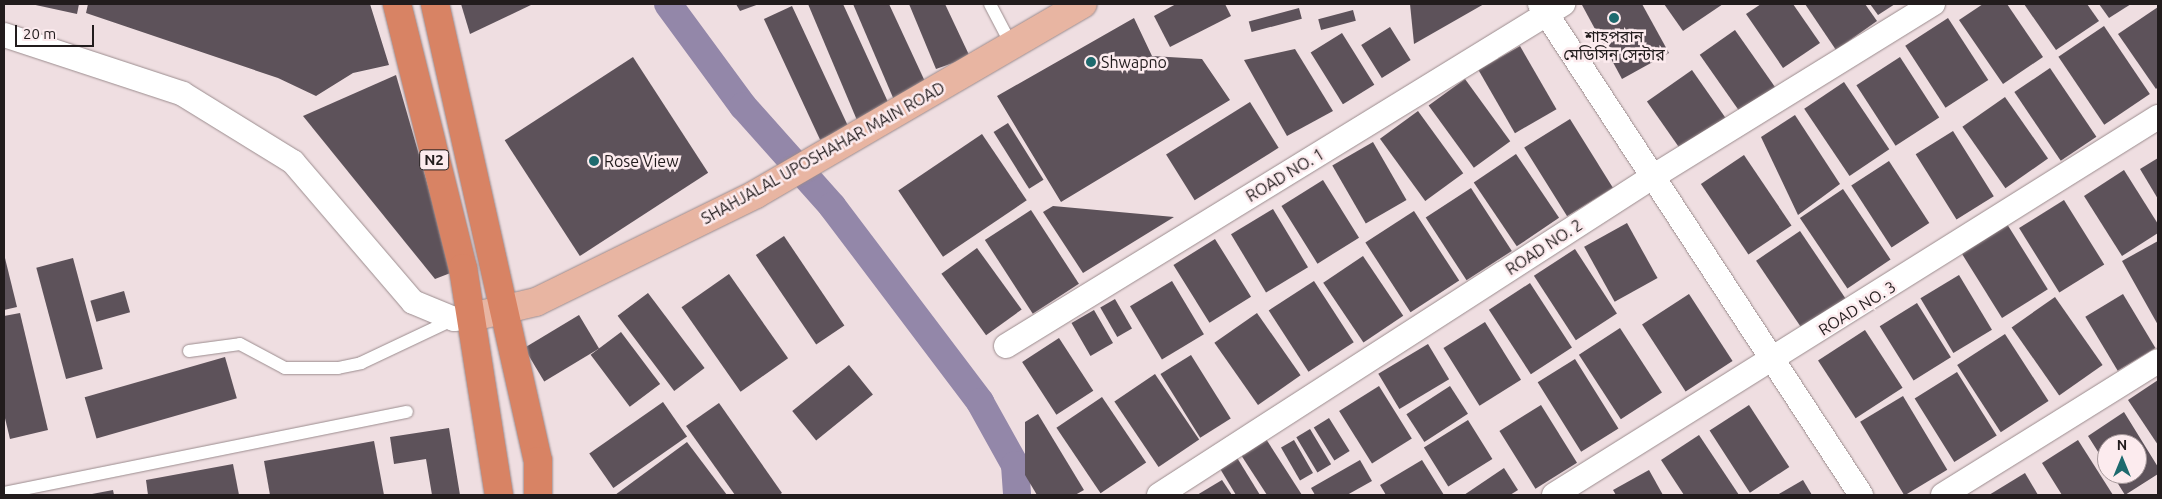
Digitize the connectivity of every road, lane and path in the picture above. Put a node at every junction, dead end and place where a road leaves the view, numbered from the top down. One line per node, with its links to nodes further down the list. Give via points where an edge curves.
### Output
1 (397, 4): 12 (highway, N2)
2 (435, 4): 11 (highway, N2)
3 (990, 4): 8 (lane)
4 (1083, 4): 8 (main road, SHAHJALAL UPOSHAHAR MAIN ROAD)
5 (1933, 4): 10 (street, ROAD NO. 2)
6 (1550, 7): 10 (street); 13 (street, ROAD NO. 1)
7 (4, 35): 12 (street, via 183,94 293,162 413,302)
8 (1012, 46): 11 (main road, SHAHJALAL UPOSHAHAR MAIN ROAD, via 756,194 536,302)
9 (2158, 117): 15 (street, ROAD NO. 3)
10 (1654, 176): 15 (street); 21 (street, ROAD NO. 2)
11 (506, 310): 12 (main road, SHAHJALAL UPOSHAHAR MAIN ROAD); 20 (highway, N2, via 538,461)
12 (463, 318): 14 (lane, via 361,363 338,368 285,368 240,344); 19 (highway, N2)
13 (1006, 346)
14 (189, 351)
15 (1776, 360): 22 (street, ROAD NO. 3); 23 (street)
16 (2158, 361): 24 (street)
17 (407, 412): 18 (lane)
18 (4, 493)
19 (499, 495)
20 (538, 495)
21 (1159, 495)
22 (1554, 495)
23 (1861, 495)
24 (1943, 495)

